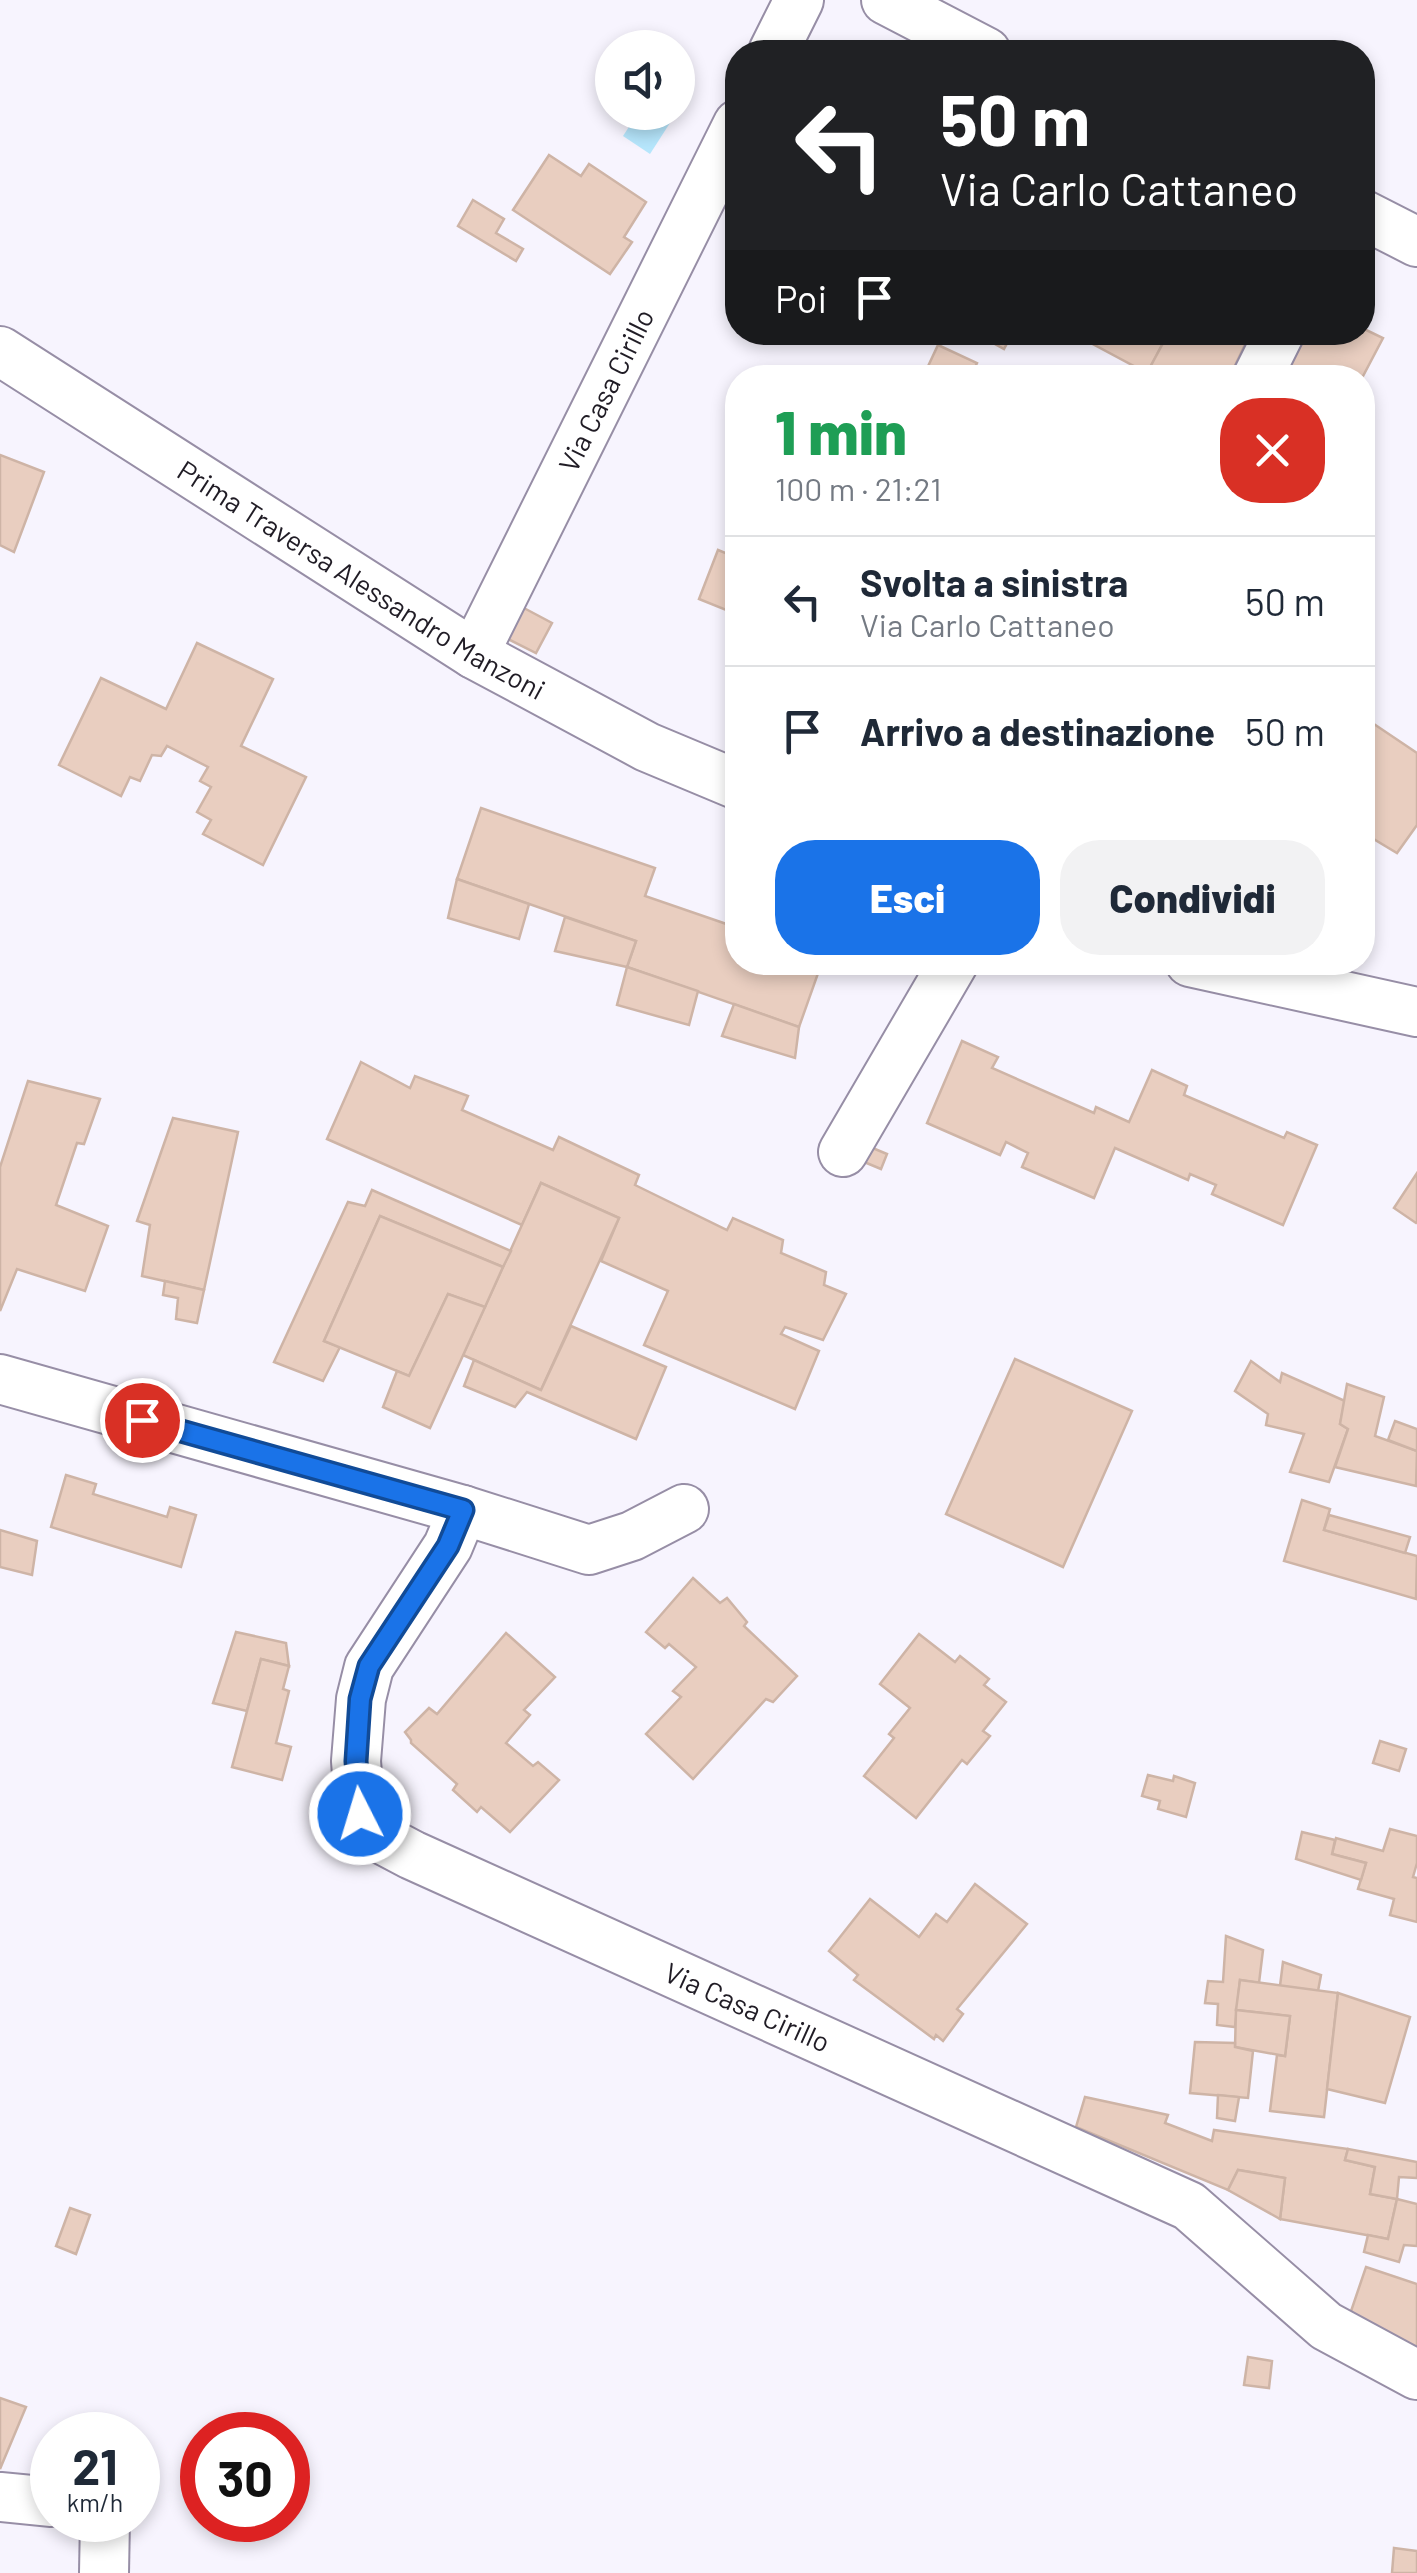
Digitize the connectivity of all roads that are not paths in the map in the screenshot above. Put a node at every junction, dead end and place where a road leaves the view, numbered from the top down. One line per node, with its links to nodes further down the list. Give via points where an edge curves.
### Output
1 (799, 0): 3 (street)
2 (886, 0): 4 (street)
3 (779, 40)
4 (963, 40)
5 (725, 150): 9 (street, Via Casa Cirillo)
6 (1375, 221): 7 (street)
7 (1417, 242)
8 (0, 350): 9 (street, Prima Traversa Alessandro Manzoni)
9 (474, 654): 10 (street, Prima Traversa Alessandro Manzoni, via 647,748)
10 (725, 780)
11 (946, 975): 14 (street)
12 (1249, 975): 13 (street)
13 (1417, 1012)
14 (843, 1152)
15 (0, 1380): 17 (street)
16 (684, 1509): 17 (street, via 590,1550)
17 (463, 1510): 18 (street, Via Casa Cirillo, via 448,1546 369,1666 360,1699 360,1814 376,1836 1188,2206 1326,2326)
18 (1417, 2375)
19 (0, 2497): 20 (street)
20 (30, 2500)
21 (105, 2542): 22 (street)
22 (104, 2573)

